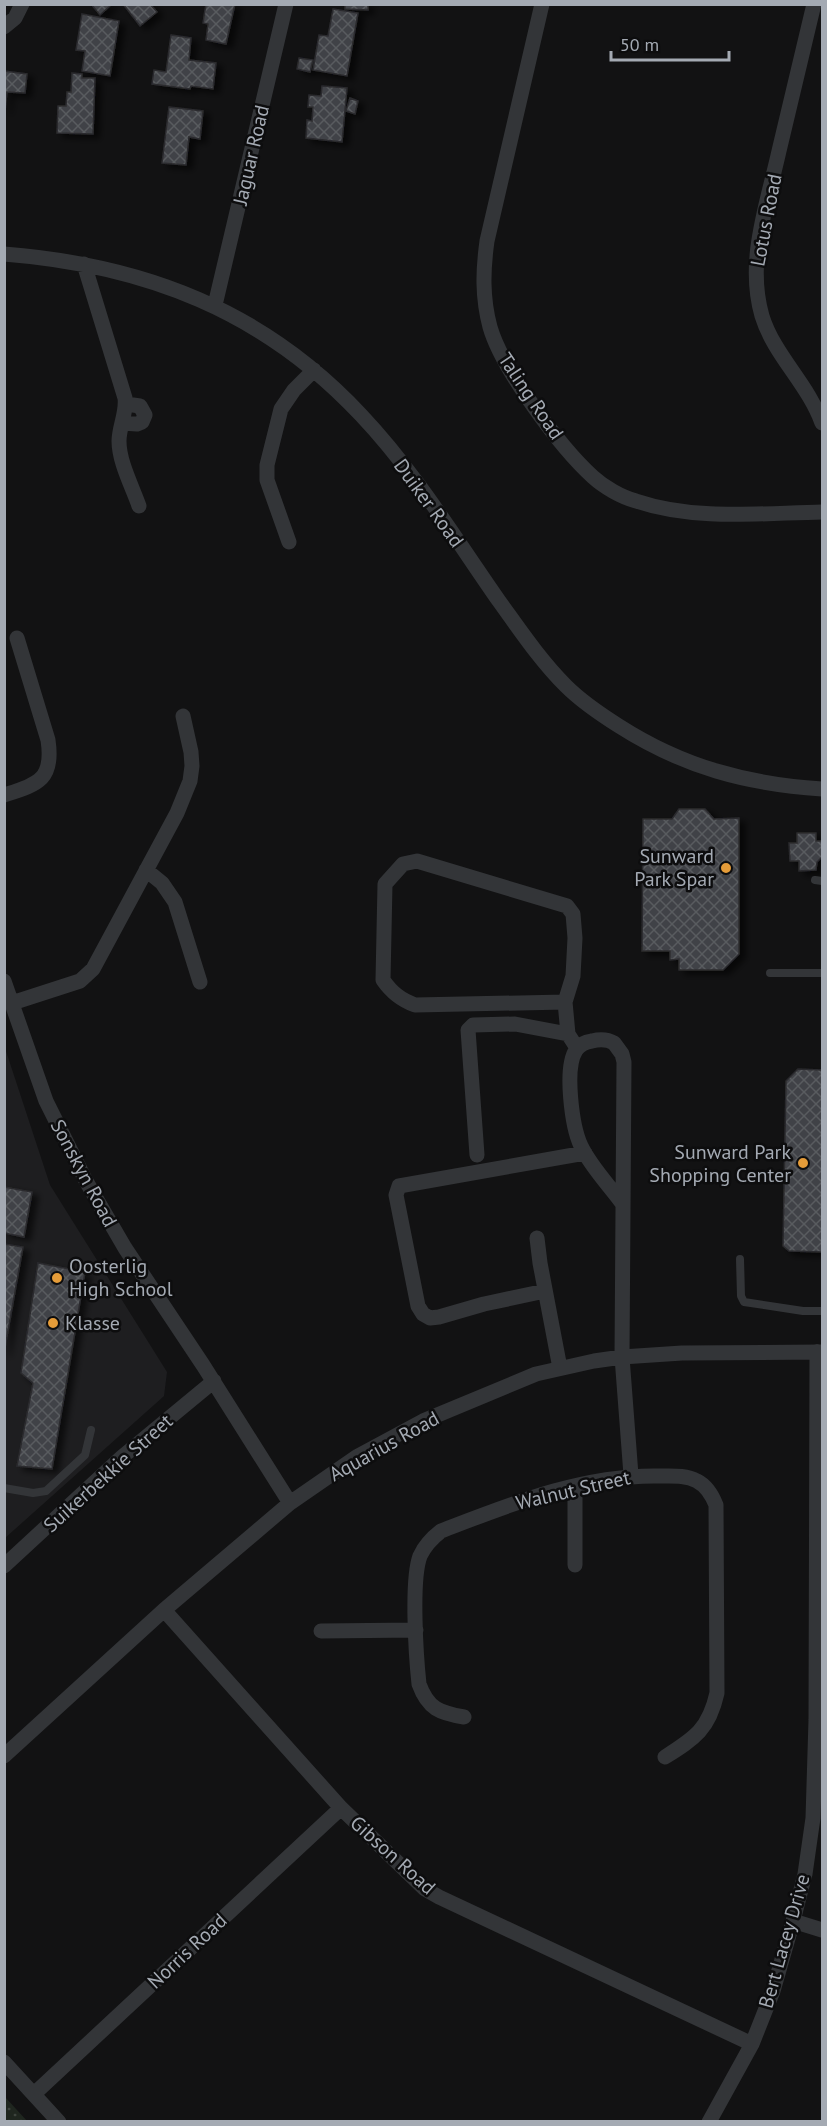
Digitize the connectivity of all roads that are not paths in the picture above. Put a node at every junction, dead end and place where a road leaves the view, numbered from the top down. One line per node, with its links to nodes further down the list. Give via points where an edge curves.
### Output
1 (22, 4): 5 (street, via 15,18)
2 (286, 4): 8 (street, Jaguar Road)
3 (542, 4): 14 (street, Taling Road, via 484,264 485,306 498,348 539,412 579,462 594,478 633,501 687,512)
4 (814, 4): 12 (street, Lotus Road, via 762,224 755,270 763,320 814,402)
5 (4, 27)
6 (4, 254): 7 (street, Duiker Road)
7 (84, 264): 8 (street, Duiker Road, via 146,279); 10 (street)
8 (215, 305): 9 (street, Duiker Road, via 276,341)
9 (314, 370): 15 (street, via 281,409 267,465 267,480); 18 (street, Duiker Road, via 361,415 404,466 529,644 574,693 632,735 696,766 738,779)
10 (126, 404): 11 (street); 11 (street, via 140,406 145,415 137,424)
11 (122, 423): 13 (street, via 120,450)
12 (822, 423)
13 (139, 506)
14 (822, 512)
15 (289, 542)
16 (17, 638): 19 (street, via 51,757 43,779)
17 (183, 716): 20 (street, via 191,752 190,781)
18 (822, 789)
19 (4, 795)
20 (146, 870): 24 (street, via 176,902); 26 (street, via 85,978)
21 (770, 973): 22 (lane)
22 (822, 973)
23 (4, 981): 26 (street, Sonskyn Road)
24 (200, 982)
25 (565, 1002): 25 (street, via 415,1005 404,1001 383,980 385,884 402,864 417,861 567,906 573,914 575,938 573,976); 27 (street)
26 (12, 1003): 39 (street, Sonskyn Road, via 46,1101 86,1181 124,1248)
27 (568, 1034): 28 (street); 30 (street, via 515,1024 470,1026)
28 (578, 1048): 29 (street, via 571,1065 571,1087 576,1131); 31 (street, via 604,1040 614,1043 622,1054)
29 (585, 1153): 31 (street); 34 (street, via 399,1186 396,1190 418,1306 423,1314 439,1317)
30 (477, 1155)
31 (622, 1203): 37 (street)
32 (537, 1238): 34 (street)
33 (740, 1260): 35 (lane, via 744,1302)
34 (545, 1291): 38 (street)
35 (822, 1311)
36 (820, 1352): 37 (street, Aquarius Road); 45 (street, Bert Lacey Drive)
37 (622, 1357): 38 (street, Aquarius Road); 41 (street)
38 (560, 1368): 44 (street, Aquarius Road, via 536,1374 423,1421 358,1456)
39 (214, 1381): 44 (street, Sonskyn Road); 46 (street, Suikerbekkie Street, via 122,1457)
40 (92, 1430): 43 (lane, via 85,1455 46,1491)
41 (631, 1475): 42 (street, Walnut Street); 53 (street, Walnut Street, via 688,1477 697,1481 713,1497 718,1517 718,1677 714,1707 702,1731)
42 (575, 1486): 47 (street); 49 (street, Walnut Street, via 512,1504 432,1538 421,1554 416,1572)
43 (4, 1488)
44 (290, 1503): 48 (street, Aquarius Road)
45 (820, 1504): 54 (street, Bert Lacey Drive)
46 (5, 1565)
47 (576, 1565)
48 (164, 1610): 52 (street, Aquarius Road); 55 (street, Gibson Road)
49 (416, 1630): 50 (street); 51 (street, Walnut Street, via 422,1693 438,1711)
50 (321, 1631)
51 (464, 1717)
52 (4, 1756)
53 (665, 1757)
54 (818, 1802): 56 (street, Bert Lacey Drive)
55 (341, 1808): 58 (street, Gibson Road, via 414,1880 439,1897); 60 (street, Norris Road)
56 (793, 1921): 57 (street); 58 (street, Bert Lacey Drive)
57 (822, 1930)
58 (752, 2044): 62 (street, Bert Lacey Drive)
59 (4, 2062): 60 (street)
60 (34, 2094): 61 (street)
61 (58, 2121)
62 (709, 2121)

